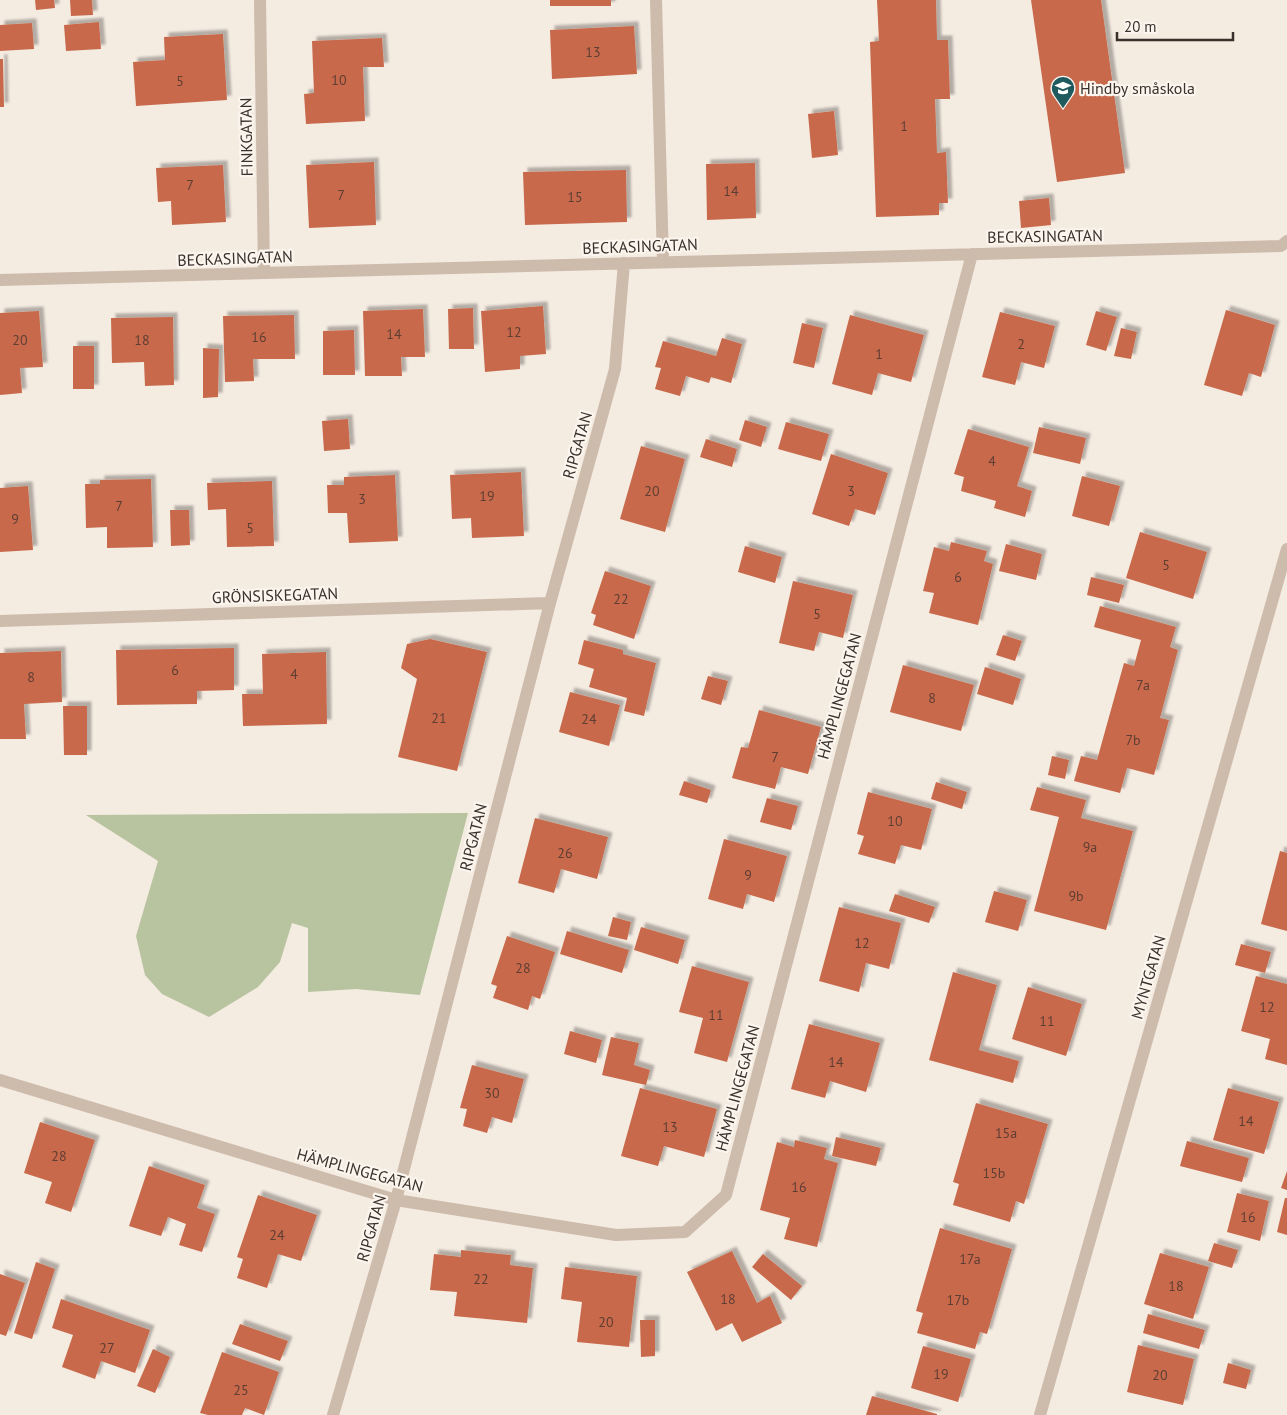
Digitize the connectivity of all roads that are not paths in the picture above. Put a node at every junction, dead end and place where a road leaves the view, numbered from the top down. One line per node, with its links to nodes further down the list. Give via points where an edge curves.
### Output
1 (260, 0): 7 (street, FINKGATAN)
2 (656, 0): 5 (street)
3 (1284, 244): 4 (street, BECKASINGATAN)
4 (972, 254): 5 (street, BECKASINGATAN); 13 (street, HÄMPLINGEGATAN, via 726,1195 685,1232 616,1235)
5 (663, 262): 6 (street, BECKASINGATAN)
6 (624, 263): 7 (street, BECKASINGATAN); 10 (street, RIPGATAN, via 615,369)
7 (264, 273): 8 (street, BECKASINGATAN)
8 (0, 280)
9 (1287, 548): 15 (street, MYNTGATAN)
10 (550, 602): 11 (street, GRÖNSISKEGATAN); 13 (street, RIPGATAN)
11 (0, 621)
12 (0, 1080): 13 (street, HÄMPLINGEGATAN)
13 (396, 1200): 14 (street, RIPGATAN)
14 (333, 1415)
15 (1040, 1415)

